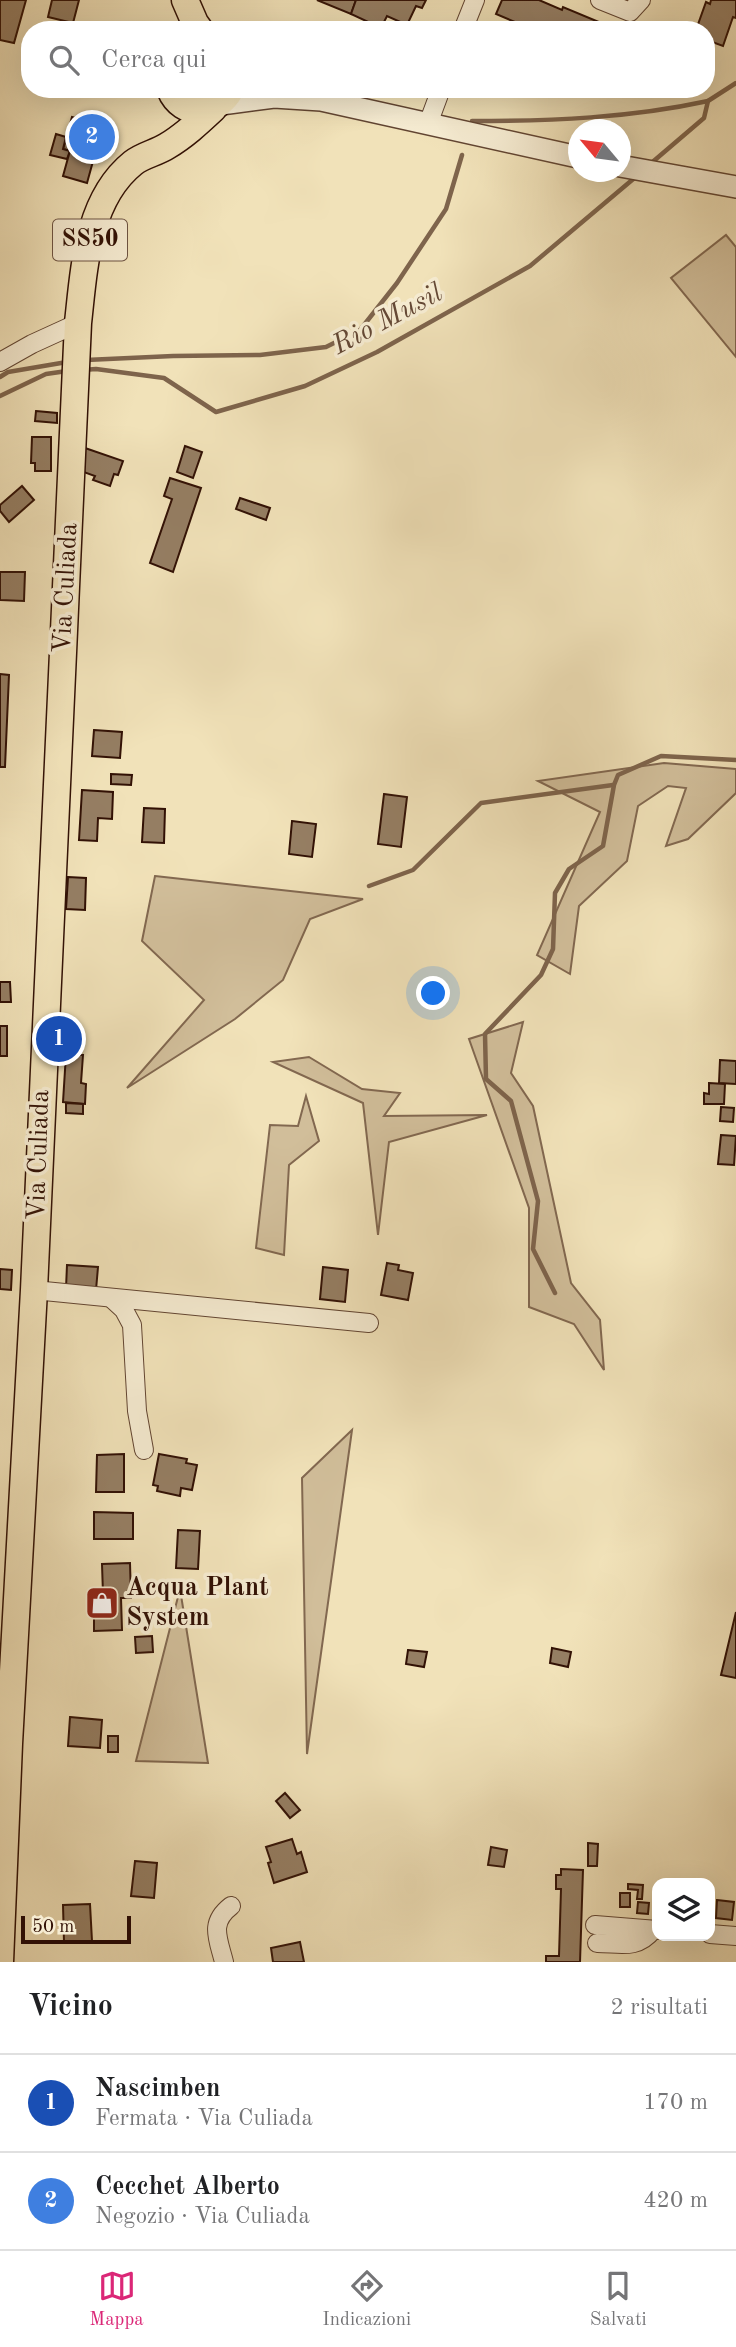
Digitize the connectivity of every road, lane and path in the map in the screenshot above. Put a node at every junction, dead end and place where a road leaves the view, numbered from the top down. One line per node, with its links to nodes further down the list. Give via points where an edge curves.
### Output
1 (174, 0): 6 (main road)
2 (185, 0): 7 (main road)
3 (475, 0): 8 (street)
4 (600, 0): 5 (street, via 630,12)
5 (641, 0)
6 (175, 21)
7 (196, 21)
8 (467, 21)
9 (170, 98): 19 (main road, Via Culiada / SS50, via 173,118)
10 (176, 98): 16 (main road, SS50, via 194,111)
11 (262, 98): 16 (street)
12 (290, 98): 15 (street)
13 (316, 98): 15 (street)
14 (438, 98): 17 (street)
15 (321, 100): 17 (street)
16 (222, 101): 19 (main road, Via Culiada / SS50, via 180,137)
17 (428, 124): 18 (street)
18 (568, 155)
19 (143, 157): 22 (main road, Via Culiada / SS50, via 122,174 96,220 87,251)
20 (631, 168): 21 (street)
21 (736, 187)
22 (77, 332): 23 (street, via 32,344); 24 (main road, Via Culiada / SS50)
23 (0, 362)
24 (34, 1290): 25 (street); 33 (main road, Via Culiada / SS50)
25 (111, 1298): 26 (street); 27 (street, via 132,1325)
26 (369, 1323)
27 (144, 1450)
28 (231, 1906): 34 (street, via 221,1913 216,1926)
29 (652, 1930): 30 (street)
30 (596, 1934)
31 (715, 1935): 32 (street)
32 (736, 1937)
33 (0, 1962)
34 (224, 1962)

